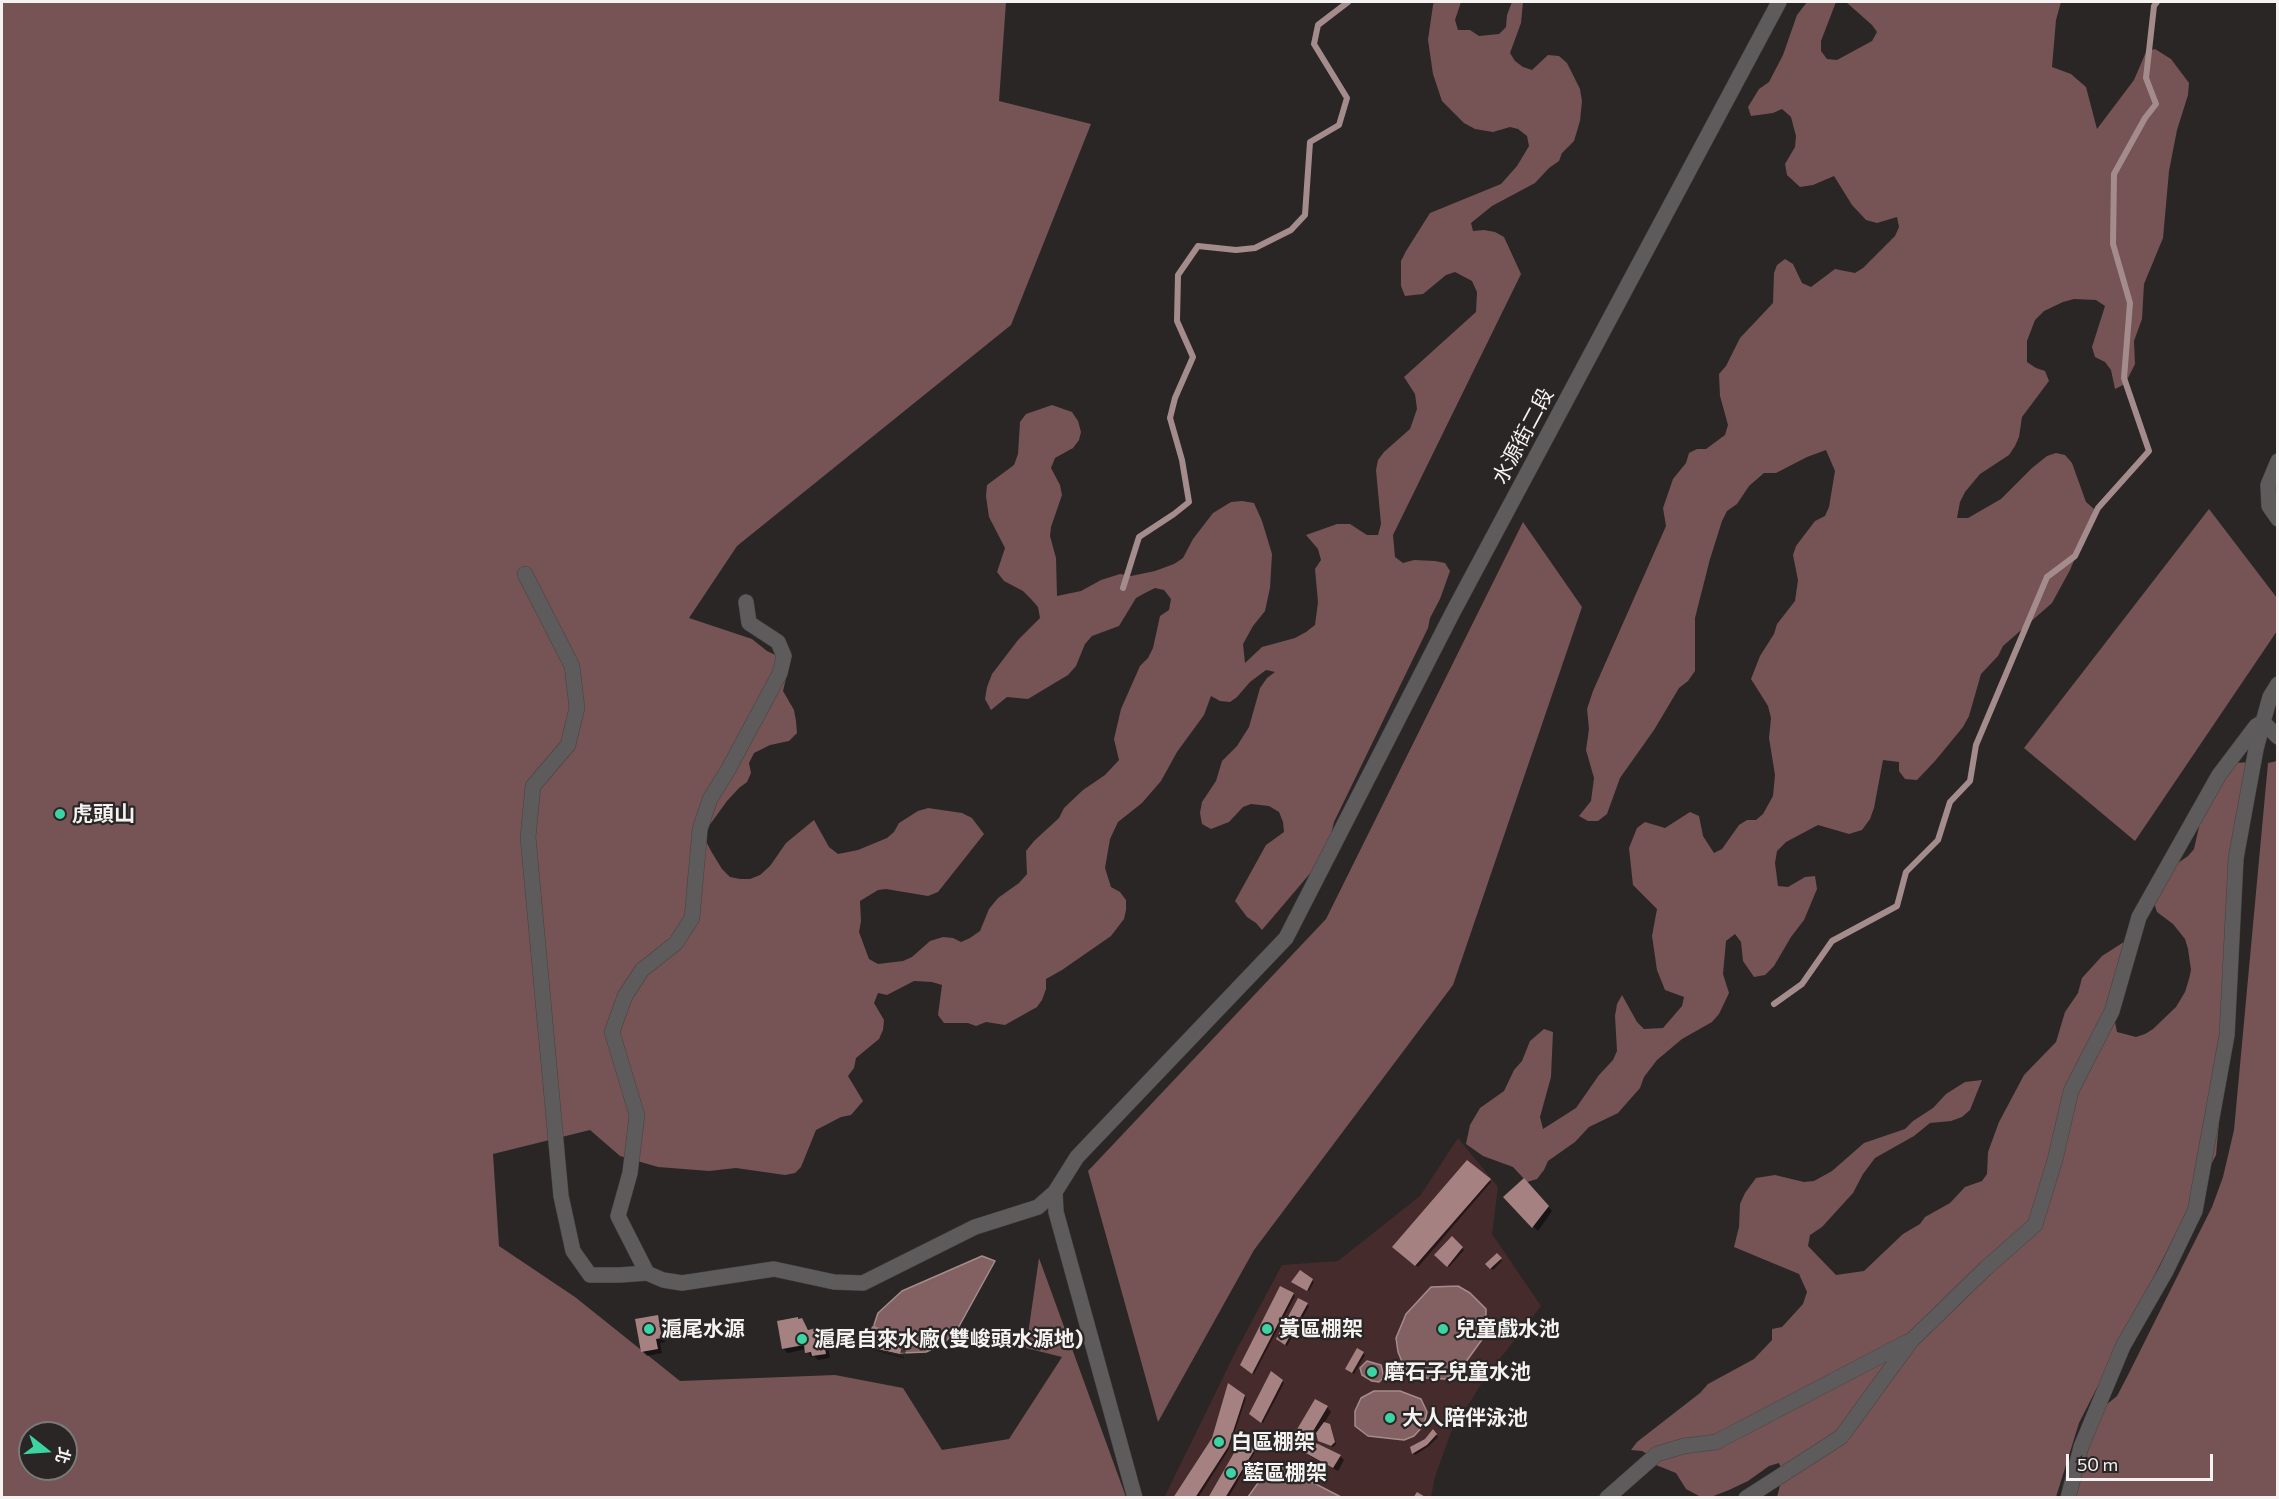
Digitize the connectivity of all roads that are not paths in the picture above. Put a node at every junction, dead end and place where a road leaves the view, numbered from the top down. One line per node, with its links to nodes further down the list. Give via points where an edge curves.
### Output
1 (1779, 2): 9 (street, 水源街二段, via 1452,612 1286,938 1077,1157)
2 (2277, 461): 3 (street, via 2268,485 2269,506)
3 (2277, 519)
4 (525, 574): 10 (street, via 572,666 578,708 568,745 533,786 528,837 561,1196 573,1251 590,1275)
5 (746, 602): 10 (street, via 749,623 778,642 784,657 780,673 710,799 700,829 692,918 676,943 642,970 625,996 612,1032 637,1115 630,1173 618,1216)
6 (2277, 684): 7 (street)
7 (2263, 722): 8 (street); 11 (street, via 2219,775 2139,917 2112,1011 2072,1091 2035,1225); 15 (street, via 2236,858 2227,1035 2195,1210 2123,1346 2081,1448)
8 (2277, 737)
9 (1055, 1192): 10 (street, via 1038,1208 975,1227 863,1283 834,1282 774,1269 682,1283); 12 (street, via 1056,1212)
10 (646, 1273)
11 (1911, 1341): 13 (street, via 1716,1442 1657,1454); 14 (street, via 1841,1437)
12 (1135, 1497)
13 (1607, 1497)
14 (1746, 1497)
15 (2068, 1497)

